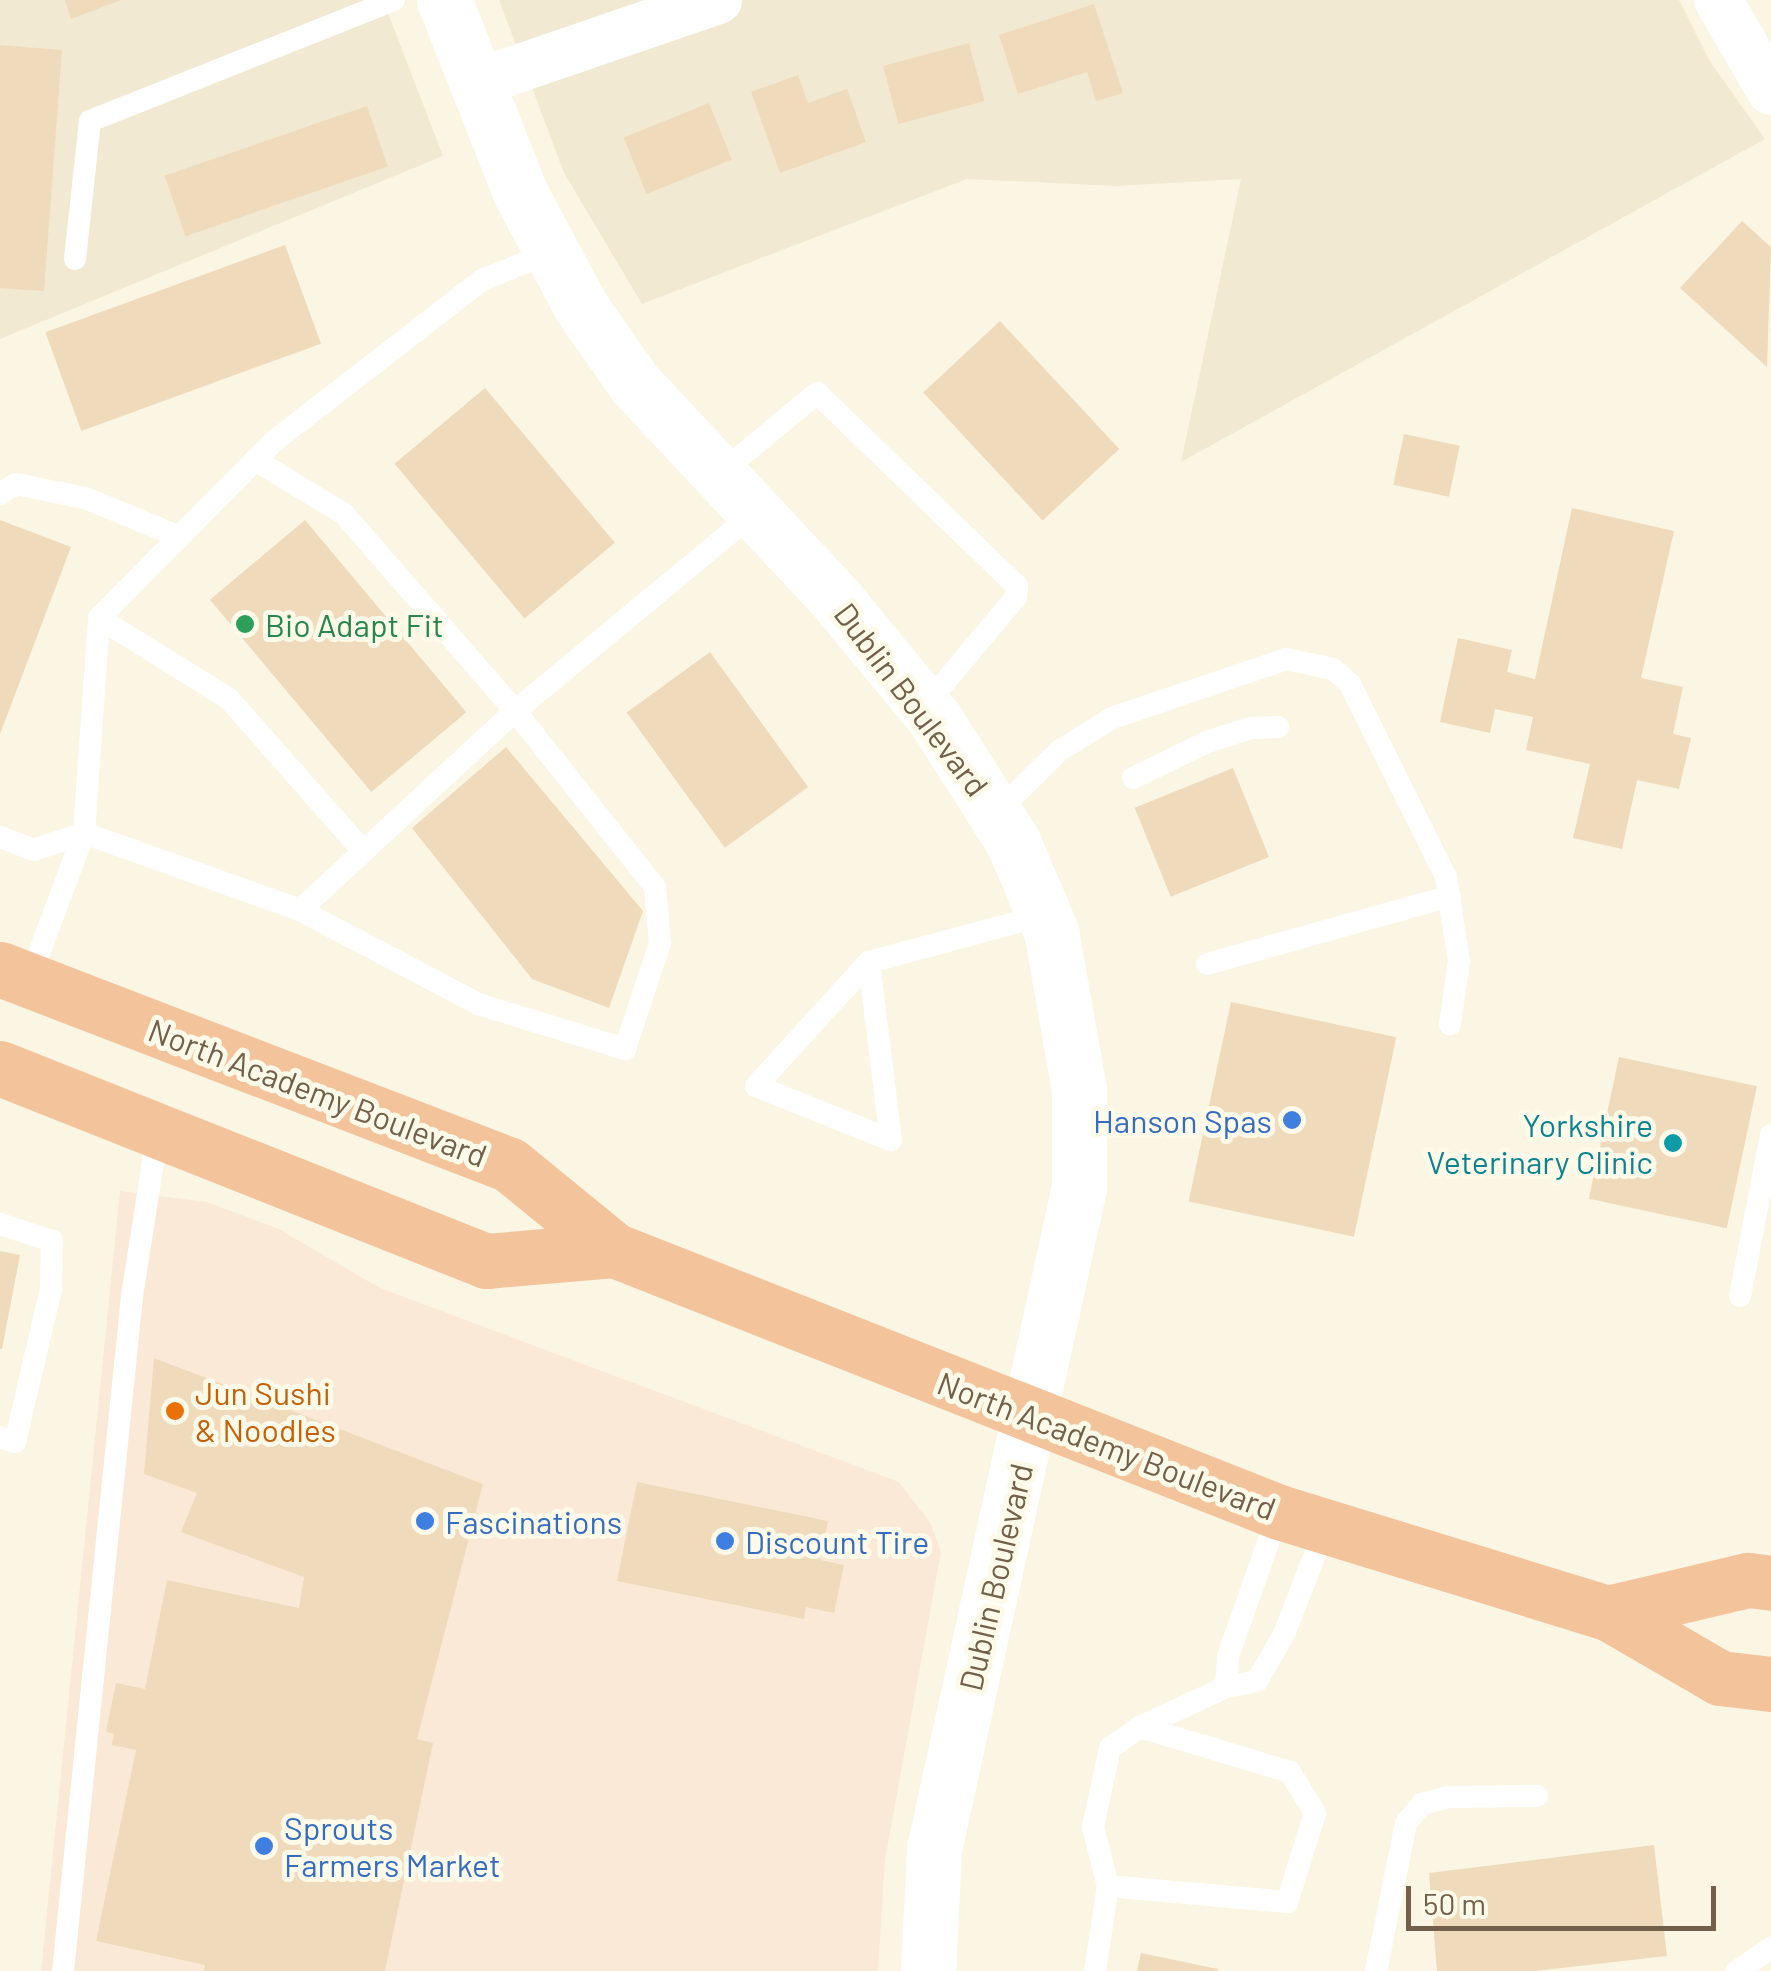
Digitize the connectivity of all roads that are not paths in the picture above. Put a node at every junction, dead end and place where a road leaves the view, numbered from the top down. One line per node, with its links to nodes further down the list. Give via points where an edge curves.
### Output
1 (394, 0): 8 (lane, via 90,121)
2 (444, 0): 5 (main road, Dublin Boulevard)
3 (718, 0): 5 (street)
4 (1718, 0): 6 (street)
5 (476, 84): 7 (main road, Dublin Boulevard)
6 (1771, 91)
7 (549, 253): 9 (lane, via 482,280); 11 (main road, Dublin Boulevard, via 626,372)
8 (75, 259)
9 (255, 460): 12 (lane); 15 (lane, via 344,514)
10 (0, 494): 12 (lane, via 16,484 84,498)
11 (736, 495): 14 (main road, Dublin Boulevard); 14 (lane, via 817,393 1017,586 1016,597); 15 (lane)
12 (180, 538): 13 (lane)
13 (98, 618): 19 (lane); 21 (lane, via 229,699)
14 (925, 706): 18 (main road, Dublin Boulevard)
15 (515, 711): 21 (lane); 23 (lane, via 655,886 660,943 625,1049 478,1004)
16 (1278, 727): 17 (lane, via 1207,742)
17 (1133, 778)
18 (997, 812): 22 (lane, via 1059,751 1112,718 1286,659 1313,660 1350,684); 24 (main road, Dublin Boulevard)
19 (84, 833): 20 (lane, via 34,850); 23 (lane); 27 (lane)
20 (0, 837)
21 (362, 850): 23 (lane)
22 (1450, 896): 26 (lane); 28 (lane, via 1458,961)
23 (300, 910)
24 (1044, 915): 25 (lane); 35 (main road, Dublin Boulevard, via 1069,1006 1080,1186)
25 (869, 962): 25 (lane, via 756,1086 891,1140 871,980)
26 (1207, 964)
27 (14, 975): 33 (highway, North Academy Boulevard, via 510,1165)
28 (1450, 1024)
29 (0, 1068): 30 (highway, North Academy Boulevard)
30 (158, 1129): 33 (highway, North Academy Boulevard, via 486,1261); 46 (lane, via 132,1296)
31 (1771, 1135): 34 (lane)
32 (0, 1224): 36 (lane, via 52,1241 52,1289 15,1442)
33 (614, 1250): 35 (highway, North Academy Boulevard)
34 (1740, 1296)
35 (1032, 1417): 37 (highway, North Academy Boulevard); 47 (main road, Dublin Boulevard, via 934,1850)
36 (0, 1437)
37 (1302, 1519): 39 (highway, North Academy Boulevard); 41 (lane, via 1228,1656); 41 (lane, via 1284,1634 1257,1681)
38 (1771, 1583): 39 (highway, via 1748,1580)
39 (1608, 1613): 40 (highway, North Academy Boulevard, via 1720,1678)
40 (1771, 1684)
41 (1226, 1687): 42 (lane)
42 (1140, 1727): 44 (lane, via 1110,1748 1093,1827); 44 (lane, via 1290,1772 1316,1813 1286,1902)
43 (1537, 1796): 49 (lane, via 1449,1797 1422,1804 1406,1823)
44 (1108, 1886): 48 (lane)
45 (1771, 1948): 50 (lane)
46 (63, 1971)
47 (928, 1971)
48 (1095, 1971)
49 (1376, 1971)
50 (1737, 1971)

